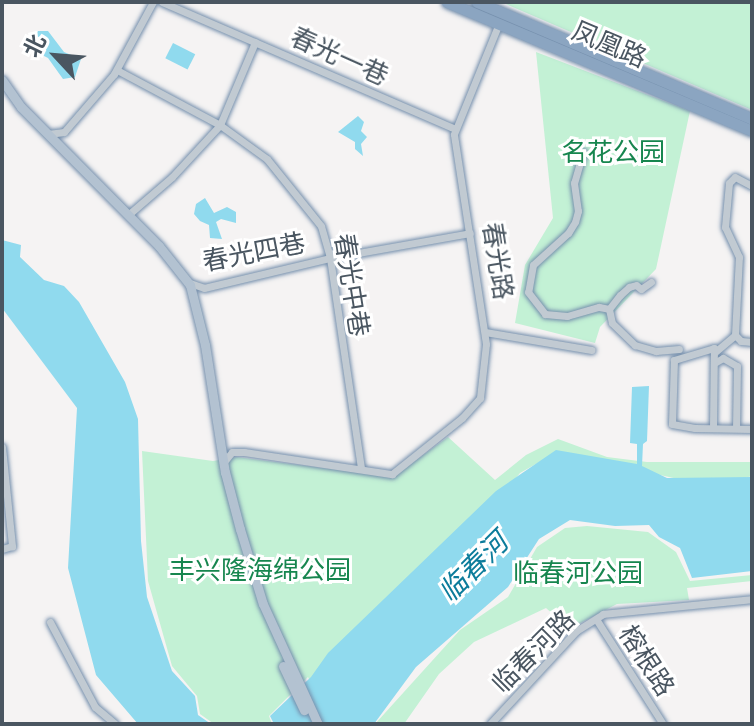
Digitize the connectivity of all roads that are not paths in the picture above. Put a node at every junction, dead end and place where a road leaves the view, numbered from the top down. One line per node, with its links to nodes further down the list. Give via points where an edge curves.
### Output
1 (153, 2): 7 (street)
2 (162, 2): 6 (street, 春光一巷)
3 (447, 2): 5 (highway, 凤凰路)
4 (477, 2): 10 (highway, 凤凰路)
5 (499, 23): 12 (street); 13 (highway, 凤凰路)
6 (255, 42): 11 (street); 12 (street, 春光一巷)
7 (117, 70): 11 (street, 春光中巷); 14 (street, via 64,132)
8 (2, 80): 14 (main road)
9 (2, 91): 35 (main road, via 153,246 184,286)
10 (752, 119)
11 (220, 125): 17 (street); 19 (street, 春光中巷, via 267,159 292,187 321,226)
12 (455, 129): 18 (street, 春光路)
13 (752, 131)
14 (48, 134): 17 (main road)
15 (583, 152): 22 (street, via 574,183 575,222 533,265 528,292 545,314)
16 (752, 186): 24 (street, via 735,177 729,183 725,227 739,257)
17 (128, 215): 20 (main road)
18 (470, 233): 19 (street, 春光四巷); 23 (street, 春光路)
19 (330, 258): 20 (street, 春光四巷, via 204,288); 34 (street, 春光中巷)
20 (187, 282): 35 (main road, via 198,309)
21 (651, 282): 22 (street, via 641,289 629,287)
22 (609, 309): 26 (street, via 612,323 635,345 656,351)
23 (485, 332): 27 (street); 34 (street, 春光路, via 480,398 462,418 392,474)
24 (735, 335): 25 (street); 28 (street)
25 (752, 342)
26 (679, 349)
27 (591, 350)
28 (715, 352): 29 (street); 30 (street, via 714,348 674,360 672,366 672,424)
29 (716, 362): 30 (street); 31 (street, via 723,358 737,366)
30 (713, 427): 31 (street)
31 (736, 428): 32 (street)
32 (752, 429)
33 (2, 447): 36 (street, via 12,546)
34 (361, 467): 35 (street, via 232,452)
35 (223, 469): 40 (main road, via 249,571)
36 (2, 549)
37 (752, 599): 38 (street, 临春河路, via 603,614)
38 (596, 619): 44 (street, 临春河路, via 576,631); 45 (street, 榕根路)
39 (50, 622): 41 (street, via 88,697)
40 (291, 677): 42 (main road); 43 (main road)
41 (115, 724)
42 (311, 724)
43 (318, 724)
44 (490, 724)
45 (663, 724)

